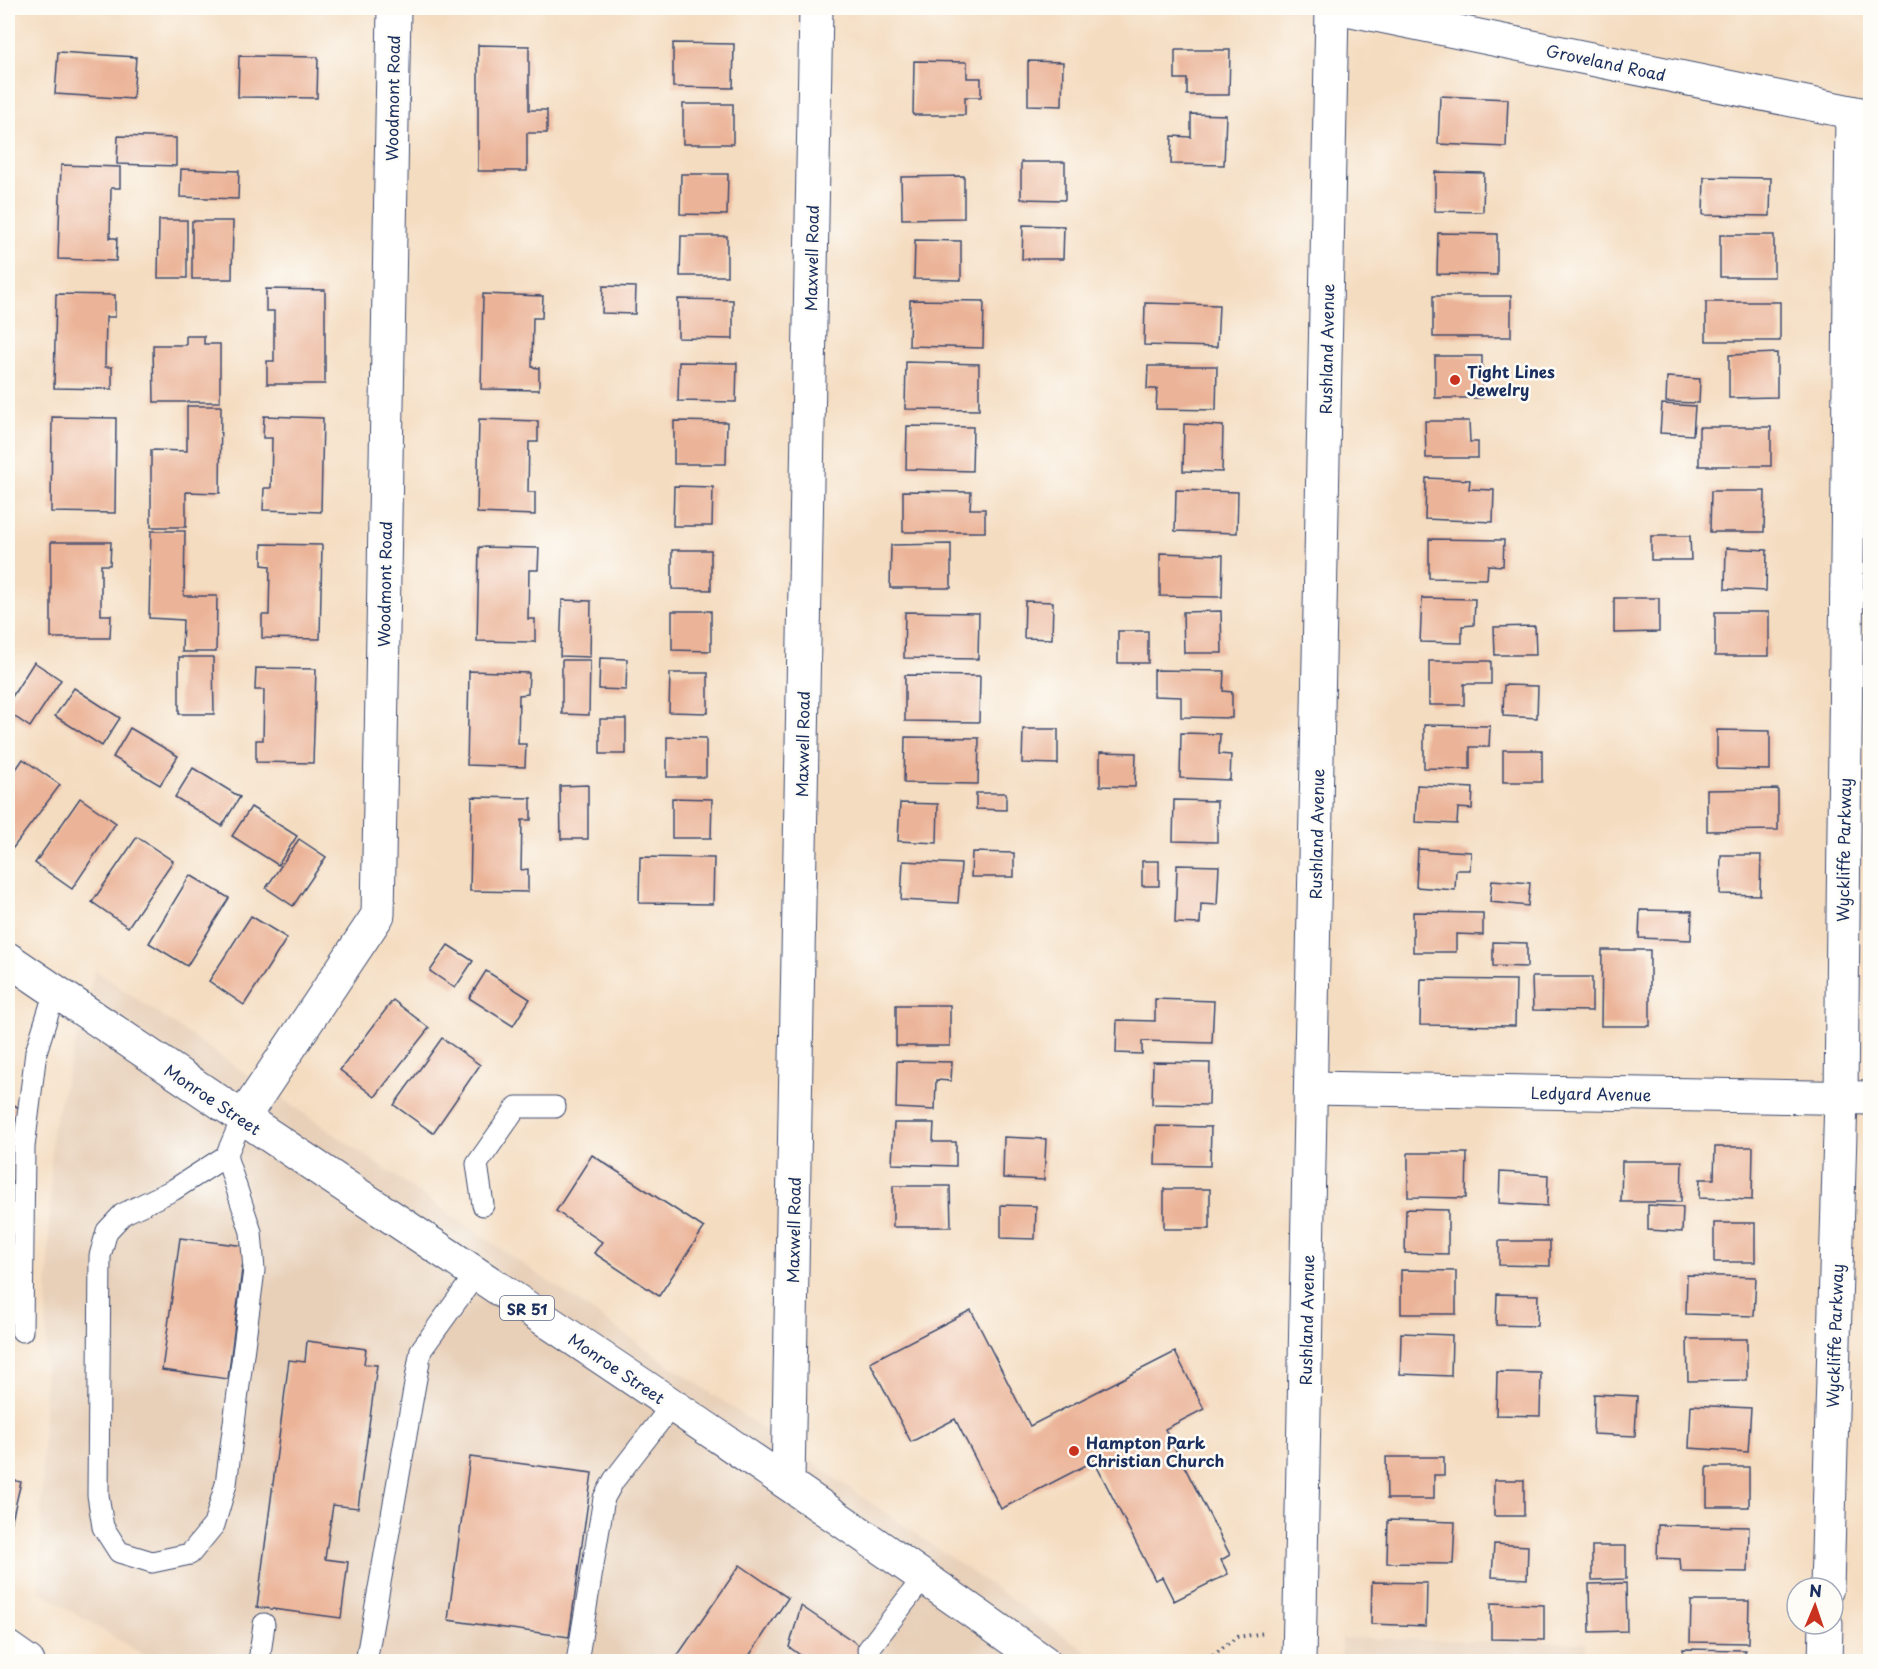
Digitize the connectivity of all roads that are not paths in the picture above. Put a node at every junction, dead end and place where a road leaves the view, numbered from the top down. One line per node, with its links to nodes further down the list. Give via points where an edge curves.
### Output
1 (394, 8): 11 (street, Woodmont Road, via 378,915)
2 (816, 8): 17 (street, Maxwell Road)
3 (1332, 8): 8 (street, Rushland Avenue)
4 (1341, 8): 5 (street, Groveland Road)
5 (1861, 114): 9 (street, Wyckliffe Parkway)
6 (8, 959): 7 (street, Monroe Street / SR 51)
7 (55, 991): 11 (street, Monroe Street / SR 51); 15 (lane, via 36,1052 24,1148)
8 (1311, 1088): 9 (street, Ledyard Avenue); 29 (street, Rushland Avenue)
9 (1856, 1097): 18 (street, Wyckliffe Parkway)
10 (555, 1107): 13 (lane, via 517,1107 477,1164)
11 (242, 1119): 12 (lane); 14 (street, Monroe Street / SR 51)
12 (225, 1156): 12 (lane, via 174,1190 123,1214 107,1231 100,1256 98,1495 103,1527 119,1552 152,1562 190,1554 214,1525 226,1484 254,1270 251,1232)
13 (483, 1205)
14 (476, 1274): 16 (street, Monroe Street / SR 51); 27 (lane, via 421,1350)
15 (22, 1331)
16 (673, 1404): 17 (street, Monroe Street / SR 51); 28 (lane, via 604,1498)
17 (788, 1481): 19 (street, Monroe Street / SR 51)
18 (1828, 1576)
19 (924, 1577): 23 (lane); 24 (street, Monroe Street / SR 51)
20 (264, 1624): 26 (lane)
21 (1826, 1636): 30 (street)
22 (8, 1648): 25 (street)
23 (868, 1650)
24 (1040, 1660)
25 (28, 1662)
26 (259, 1662)
27 (366, 1662)
28 (577, 1662)
29 (1299, 1662)
30 (1825, 1662)

